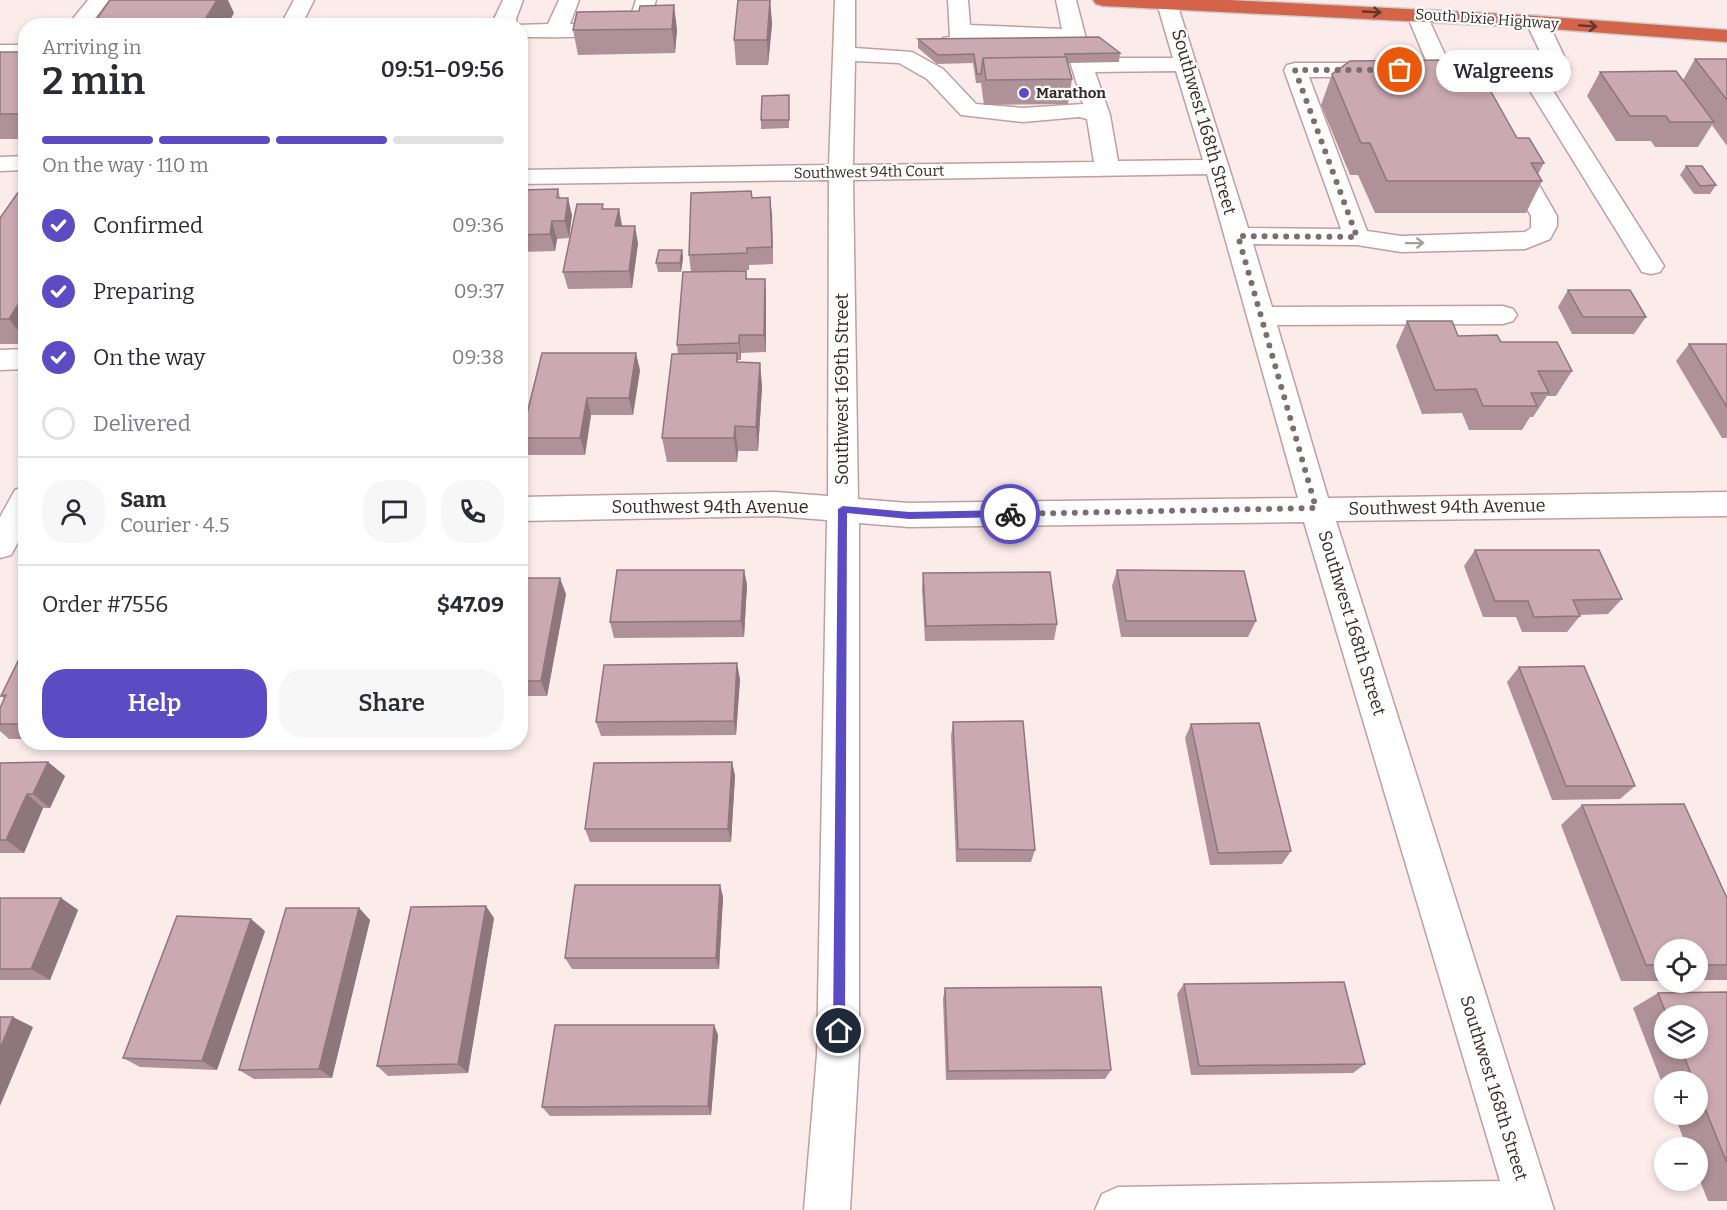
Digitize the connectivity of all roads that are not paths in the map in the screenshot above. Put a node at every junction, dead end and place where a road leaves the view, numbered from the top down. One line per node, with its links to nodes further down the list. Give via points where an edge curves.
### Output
1 (99, 0): 12 (street)
2 (304, 0): 13 (street)
3 (513, 0): 14 (street)
4 (569, 0): 17 (street)
5 (646, 0): 17 (street, via 639,24)
6 (845, 0): 23 (street, Southwest 169th Street)
7 (958, 0): 18 (street)
8 (1066, 0): 19 (street)
9 (1103, 0): 10 (highway, South Dixie Highway)
10 (1167, 1): 11 (highway, South Dixie Highway, one-way to 11); 25 (street, Southwest 168th Street)
11 (1418, 15): 15 (highway, South Dixie Highway); 34 (street, via 1451,75 1295,70)
12 (84, 18)
13 (294, 18)
14 (505, 18)
15 (1537, 22): 20 (highway, South Dixie Highway, one-way to 20); 35 (street, via 1559,69 1527,68)
16 (528, 31): 17 (street)
17 (556, 31)
18 (960, 31): 19 (street); 24 (street, via 961,42 931,46)
19 (1074, 36): 26 (street)
20 (1727, 36)
21 (0, 52): 22 (street)
22 (18, 52)
23 (845, 54): 24 (street); 31 (street, Southwest 169th Street)
24 (904, 57): 27 (street, via 935,74 969,110 1023,115 1080,110)
25 (1187, 64): 26 (street); 29 (street, Southwest 168th Street)
26 (1084, 65): 27 (street)
27 (1098, 116): 30 (street)
28 (1499, 135): 34 (street, one-way to 28, via 1412,243 1525,242 1542,234 1544,216)
29 (1217, 167): 30 (street, Southwest 94th Court); 33 (street, Southwest 168th Street)
30 (1107, 168): 31 (street, Southwest 94th Court)
31 (840, 172): 32 (street, Southwest 94th Court); 43 (street, Southwest 169th Street)
32 (528, 177)
33 (1238, 236): 34 (street); 37 (street, Southwest 168th Street)
34 (1357, 237)
35 (1651, 266)
36 (1503, 315): 37 (street)
37 (1261, 316): 41 (street, Southwest 168th Street)
38 (18, 359): 39 (street)
39 (0, 360)
40 (1727, 504): 41 (street, Southwest 94th Avenue)
41 (1316, 508): 43 (street, Southwest 94th Avenue, via 909,515); 44 (street, Southwest 168th Street)
42 (528, 509): 43 (street, Southwest 94th Avenue, via 775,504)
43 (843, 509): 45 (street, Southwest 169th Street, via 838,1055)
44 (1530, 1206): 46 (street)
45 (827, 1210)
46 (1118, 1210)

